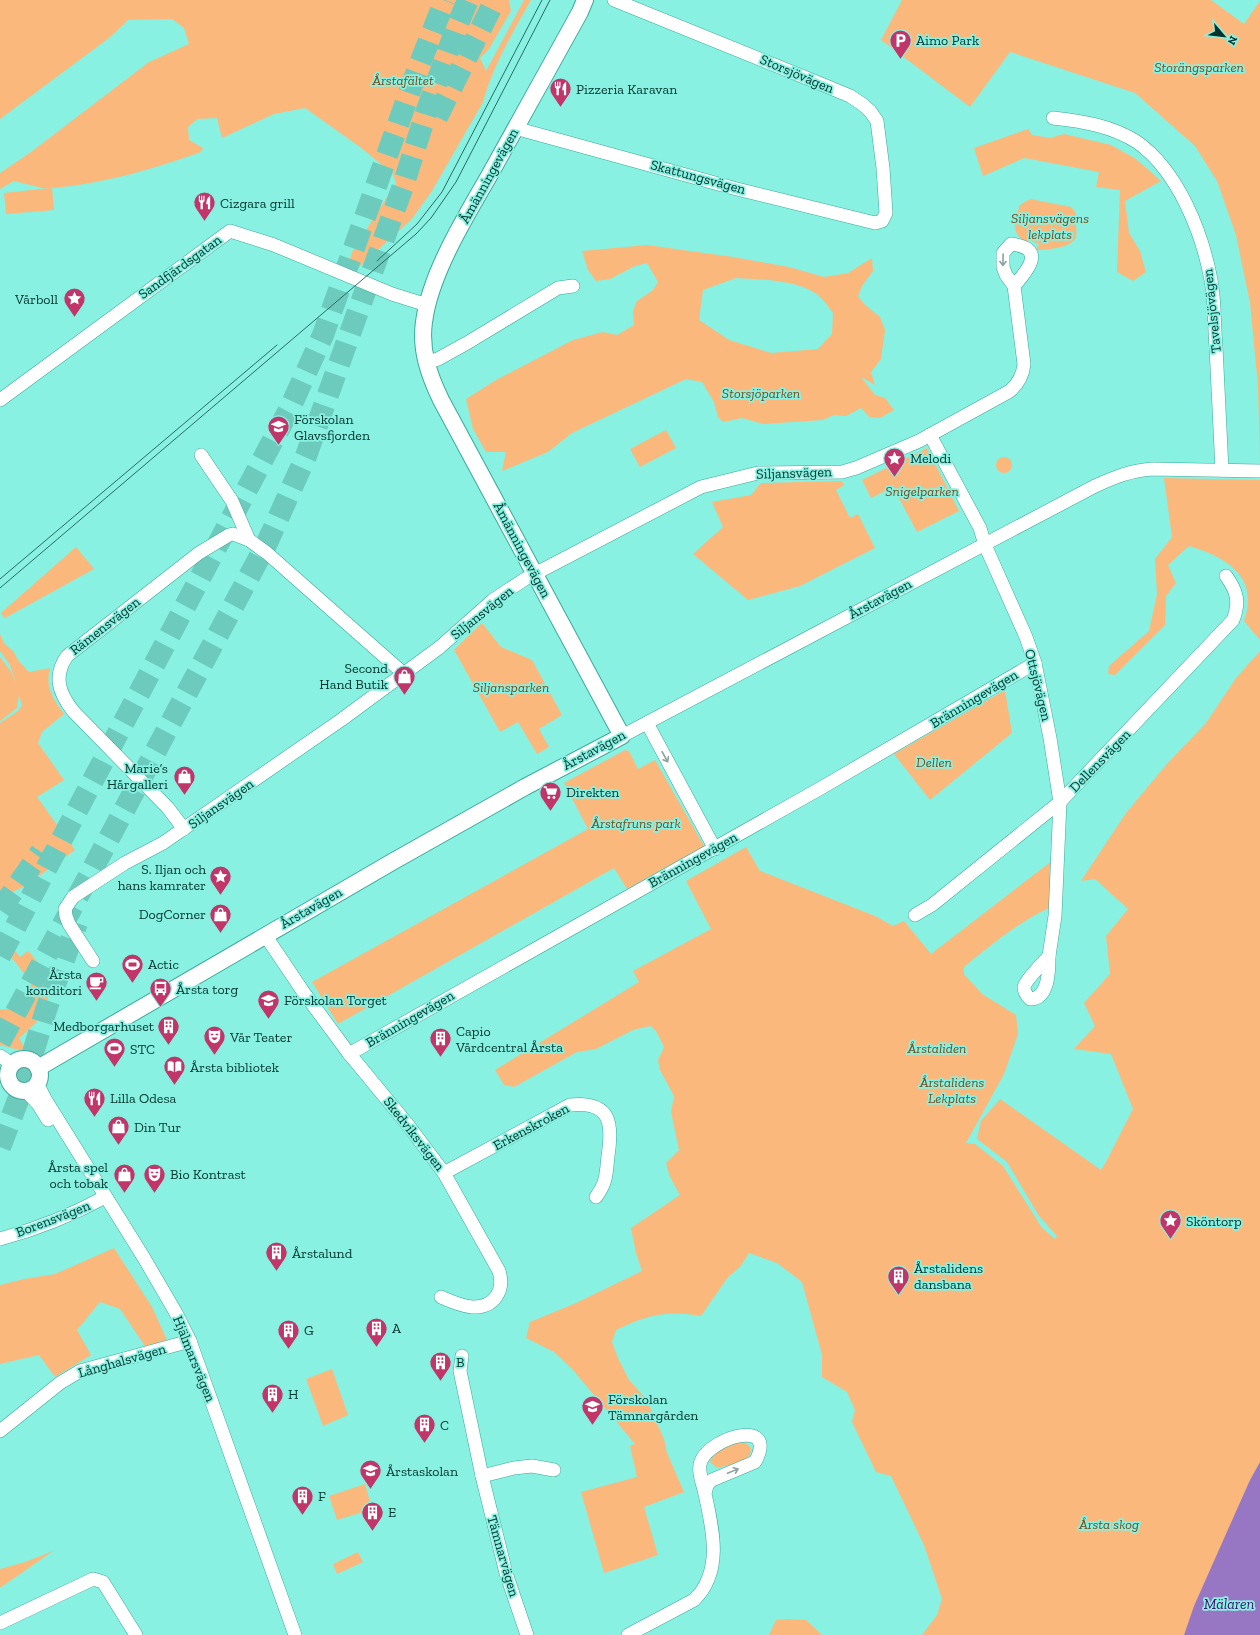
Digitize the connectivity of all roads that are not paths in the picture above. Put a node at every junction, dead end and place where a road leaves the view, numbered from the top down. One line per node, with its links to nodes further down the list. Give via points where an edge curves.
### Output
1 (585, 0): 4 (street, Åmänningevägen)
2 (616, 0): 5 (street, Storsjövägen, via 850,96 862,104 877,121 886,213)
3 (1053, 118): 13 (street, Tavelsjövägen, via 1096,124 1137,142 1160,162 1177,185 1202,243 1211,281)
4 (515, 128): 5 (street, Skattungsvägen, via 733,188 875,223); 8 (street, Åmänningevägen, via 440,267)
5 (882, 221)
6 (573, 286): 9 (street, via 558,288 461,346)
7 (1014, 286): 11 (street, Siljansvägen, via 1024,364 1019,382 1006,393)
8 (427, 305): 9 (street, Åmänningevägen, via 423,338); 10 (street, Sandfjärdsgatan, via 386,292 274,245 230,231)
9 (426, 363): 17 (street, Åmänningevägen, via 441,400)
10 (0, 400)
11 (930, 434): 16 (street, Ottsjövägen, via 980,528); 17 (street, Siljansvägen, via 919,441 842,472 758,473 701,487)
12 (201, 455): 15 (street, Rämensvägen, via 232,501)
13 (1222, 470): 14 (street, Årstavägen); 16 (street, Årstavägen, via 1136,470 1121,474)
14 (1260, 472)
15 (249, 540): 20 (street, Rämensvägen); 24 (street, Rämensvägen, via 229,534 199,553 67,656 59,671 62,694 73,711 168,808)
16 (985, 544): 19 (street, Ottsjövägen); 21 (street, Årstavägen)
17 (535, 574): 20 (street, Siljansvägen, via 493,600 440,647); 22 (street, Åmänningevägen)
18 (1226, 576): 23 (street, Dellensvägen, via 1237,595 1237,612 1233,620)
19 (1035, 663): 23 (street, Ottsjövägen); 25 (street, Bränningevägen)
20 (403, 673): 24 (street, Siljansvägen, via 341,720)
21 (646, 723): 22 (street, Årstavägen); 25 (street, one-way to 25)
22 (622, 736): 27 (street, Årstavägen, via 525,787)
23 (1060, 802): 26 (street, Dellensvägen, via 932,905); 28 (street, Ottsjövägen, via 1055,916)
24 (184, 829): 29 (street, Siljansvägen, via 73,897 65,909 66,916)
25 (714, 848): 30 (street, Bränningevägen)
26 (915, 915)
27 (265, 935): 30 (street, Skedviksvägen); 33 (street, Årstavägen)
28 (1049, 956)
29 (93, 961)
30 (349, 1054): 34 (street, Skedviksvägen)
31 (6, 1060): 32 (street, via 7,1074); 33 (street, via 31,1060)
32 (4, 1081): 33 (street, via 15,1089)
33 (34, 1081): 36 (street, Hjälmarsvägen, via 38,1104)
34 (444, 1173): 35 (street, Erkenskroken, via 570,1104 583,1103 603,1112 610,1124 611,1140 604,1186); 38 (street, Skedviksvägen, via 499,1271 502,1285 495,1298 487,1304 478,1306 470,1307)
35 (596, 1197)
36 (102, 1199): 37 (street, Borensvägen, via 29,1231); 39 (street, Hjälmarsvägen)
37 (0, 1239)
38 (441, 1297)
39 (186, 1342): 41 (street, Långhalsvägen, via 80,1371 60,1383); 47 (street, Hjälmarsvägen); 48 (street, Hjälmarsvägen)
40 (462, 1356): 43 (street, Tämnarvägen, via 460,1371)
41 (0, 1431)
42 (554, 1470): 43 (street, via 532,1466)
43 (482, 1476): 49 (street, Tämnarvägen, via 506,1573)
44 (705, 1494): 44 (street, one-way to 44, via 707,1485 712,1480 755,1462 759,1451 759,1442 755,1436 750,1434 735,1437 710,1450 700,1462 700,1476); 50 (street, via 714,1554 709,1580 694,1600)
45 (0, 1623): 46 (street, via 93,1579 103,1582)
46 (136, 1635)
47 (286, 1635)
48 (295, 1635)
49 (527, 1635)
50 (628, 1635)

